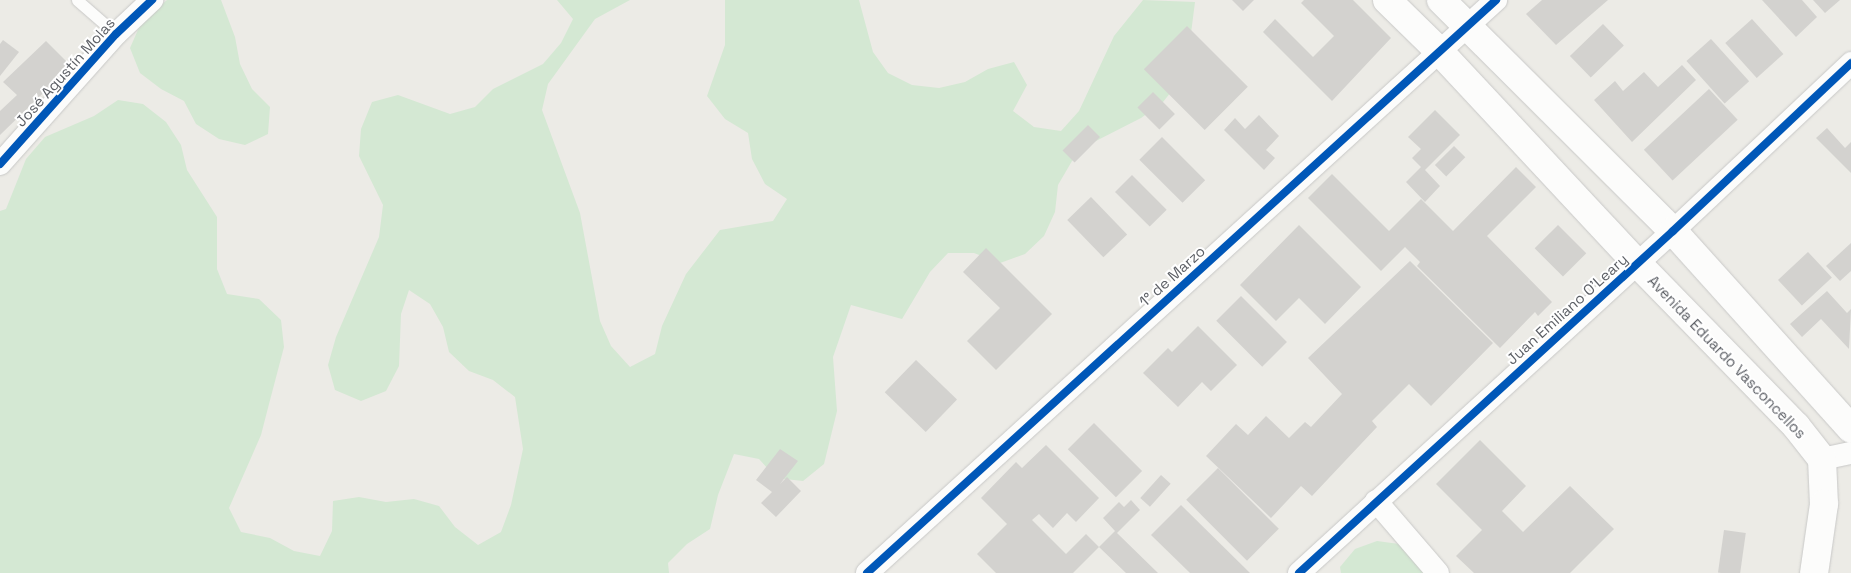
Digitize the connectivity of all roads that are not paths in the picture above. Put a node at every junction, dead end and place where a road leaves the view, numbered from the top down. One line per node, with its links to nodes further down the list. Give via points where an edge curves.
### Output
1 (77, 0): 7 (lane)
2 (152, 0): 7 (street, José Agustín Molas)
3 (1387, 0): 8 (street, Avenida Eduardo Vasconcellos)
4 (1441, 0): 6 (street)
5 (1496, 0): 6 (street, 1° de Marzo)
6 (1467, 26): 8 (street, 1° de Marzo); 11 (street)
7 (116, 34): 10 (street, José Agustín Molas)
8 (1439, 51): 12 (street, Avenida Eduardo Vasconcellos); 17 (street, 1° de Marzo)
9 (1851, 63): 11 (street, Juan Emiliano O'Leary)
10 (0, 164)
11 (1673, 231): 12 (street, Juan Emiliano O'Leary); 13 (street)
12 (1637, 263): 15 (street, Avenida Eduardo Vasconcellos, via 1796,426); 16 (street, Juan Emiliano O'Leary)
13 (1851, 429)
14 (1851, 453): 15 (street)
15 (1822, 459): 20 (street, via 1824,504)
16 (1376, 502): 18 (street, Juan Emiliano O'Leary); 19 (street)
17 (866, 573)
18 (1299, 573)
19 (1438, 573)
20 (1814, 573)

